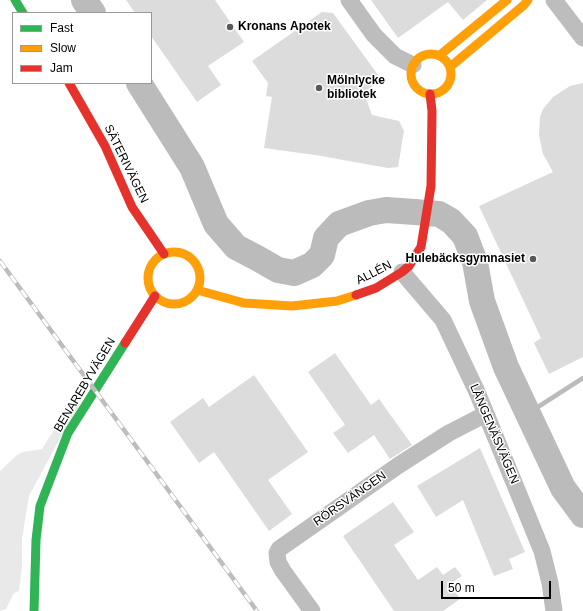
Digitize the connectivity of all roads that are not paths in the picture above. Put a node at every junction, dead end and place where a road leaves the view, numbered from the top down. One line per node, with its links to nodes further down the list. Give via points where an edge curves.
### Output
1 (15, 0): 6 (street)
2 (349, 0): 9 (street, via 374,35 395,56)
3 (507, 0): 8 (street)
4 (528, 0): 10 (street)
5 (554, 0): 7 (street)
6 (22, 12)
7 (583, 38)
8 (440, 55): 9 (street, via 424,54); 10 (street)
9 (413, 65): 12 (street, via 411,72 414,84 419,90)
10 (450, 67): 12 (street, via 451,79 447,86 442,91)
11 (70, 84): 13 (street, SÄTERIVÄGEN, via 105,146 132,207)
12 (430, 94): 14 (street, ALLÉN, via 431,186 421,246 409,266)
13 (164, 254): 15 (street, via 184,254 193,260 200,279); 16 (street, via 152,263 149,270 148,280)
14 (402, 272): 15 (street, ALLÉN, via 376,288 338,301 292,306 244,303); 17 (street, LÅNGENÄSVÄGEN, via 443,320)
15 (197, 290): 16 (street, via 186,301 178,304 169,304)
16 (155, 296): 18 (street, BENAREBYVÄGEN, via 68,433 52,472 40,506 36,540)
17 (486, 414): 19 (street, RÖRSVÄNGEN, via 449,433 399,465 279,549 276,553 278,562); 20 (street, LÅNGENÄSVÄGEN, via 542,551)
18 (34, 611)
19 (312, 611)
20 (554, 611)

